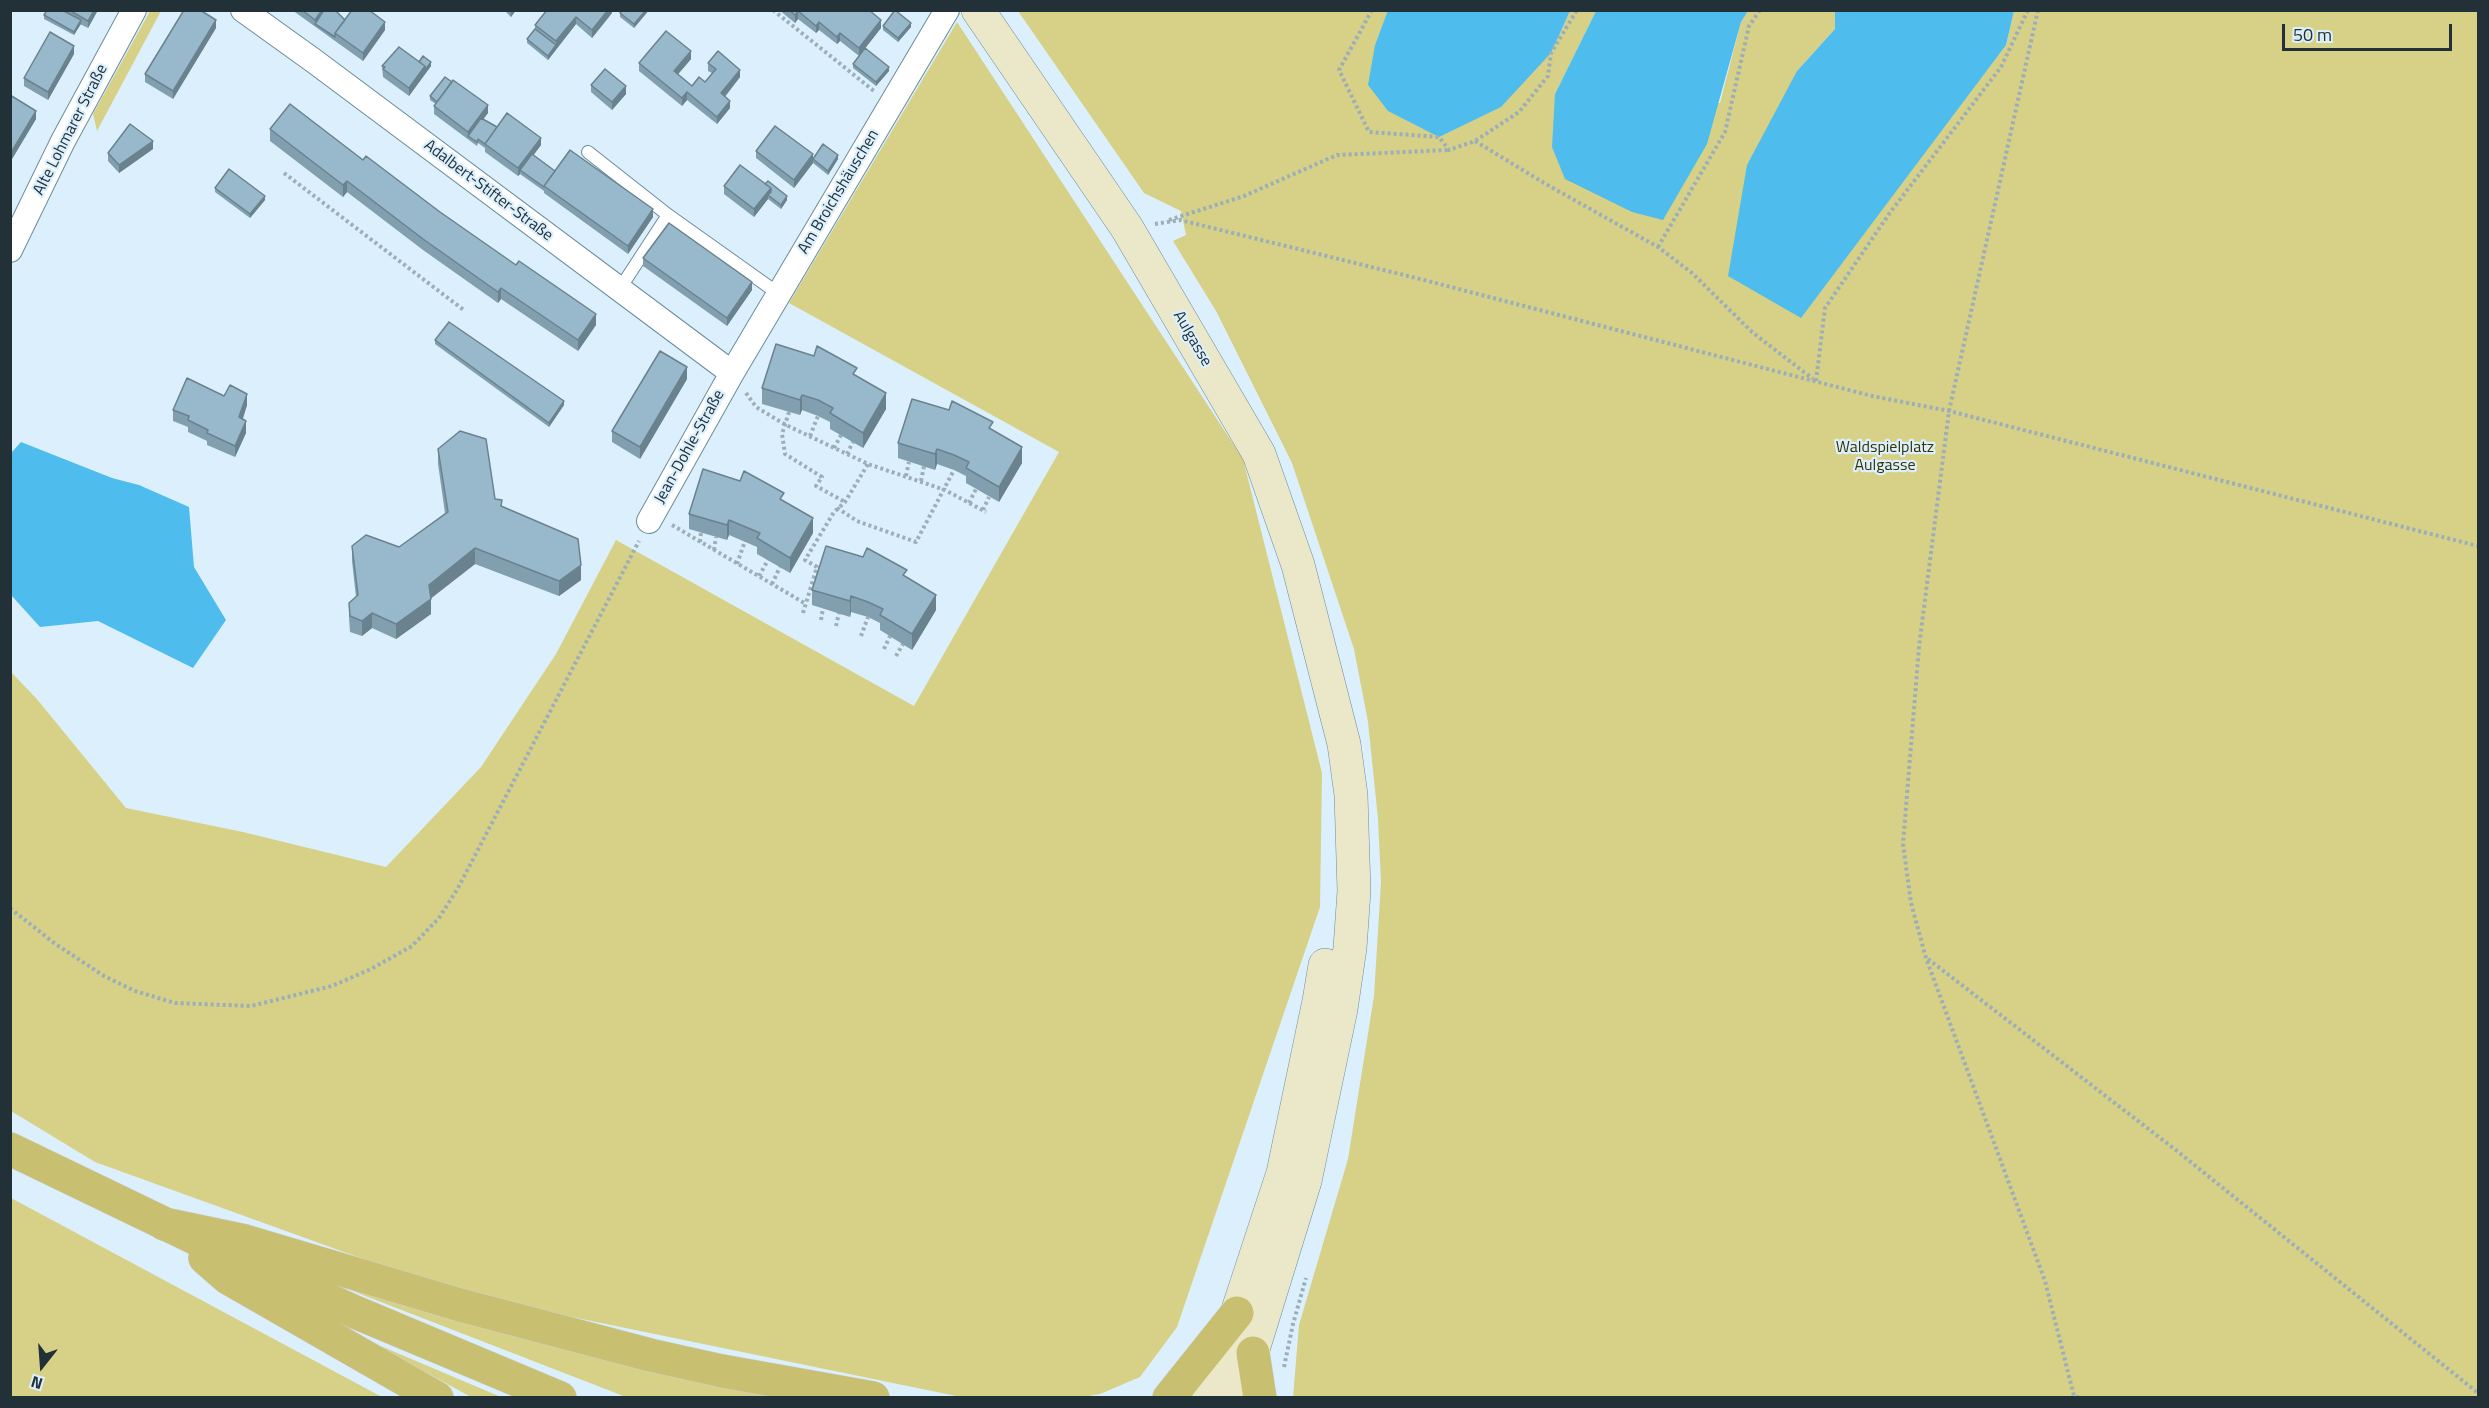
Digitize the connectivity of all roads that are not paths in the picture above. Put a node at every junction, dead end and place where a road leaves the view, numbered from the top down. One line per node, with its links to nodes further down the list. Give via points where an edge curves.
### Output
1 (134, 10): 7 (street, Alte Lohmarer Straße)
2 (243, 10): 8 (street, Adalbert-Stifter-Straße)
3 (947, 10): 9 (street, Am Broichshäuschen)
4 (978, 10): 12 (main road, Aulgasse, via 1127,228 1259,454 1298,565)
5 (588, 152): 6 (lane)
6 (668, 215): 8 (lane); 9 (lane)
7 (11, 246)
8 (619, 290): 10 (street, Adalbert-Stifter-Straße)
9 (779, 294): 10 (street, Am Broichshäuschen)
10 (732, 373): 11 (street, Jean-Dohle-Straße)
11 (652, 515)
12 (1333, 703): 15 (main road, via 1335,891 1320,1001 1282,1173); 16 (main road, via 1351,795 1354,891 1350,948 1305,1181)
13 (10, 1149): 14 (highway)
14 (164, 1224): 17 (highway, via 228,1278); 18 (highway, via 355,1312); 19 (highway, via 245,1241 460,1305 650,1355)
15 (1237, 1313): 20 (highway); 21 (main road)
16 (1253, 1353): 22 (main road); 23 (highway)
17 (437, 1398)
18 (560, 1398)
19 (873, 1398)
20 (1169, 1398)
21 (1209, 1398)
22 (1238, 1398)
23 (1260, 1398)

